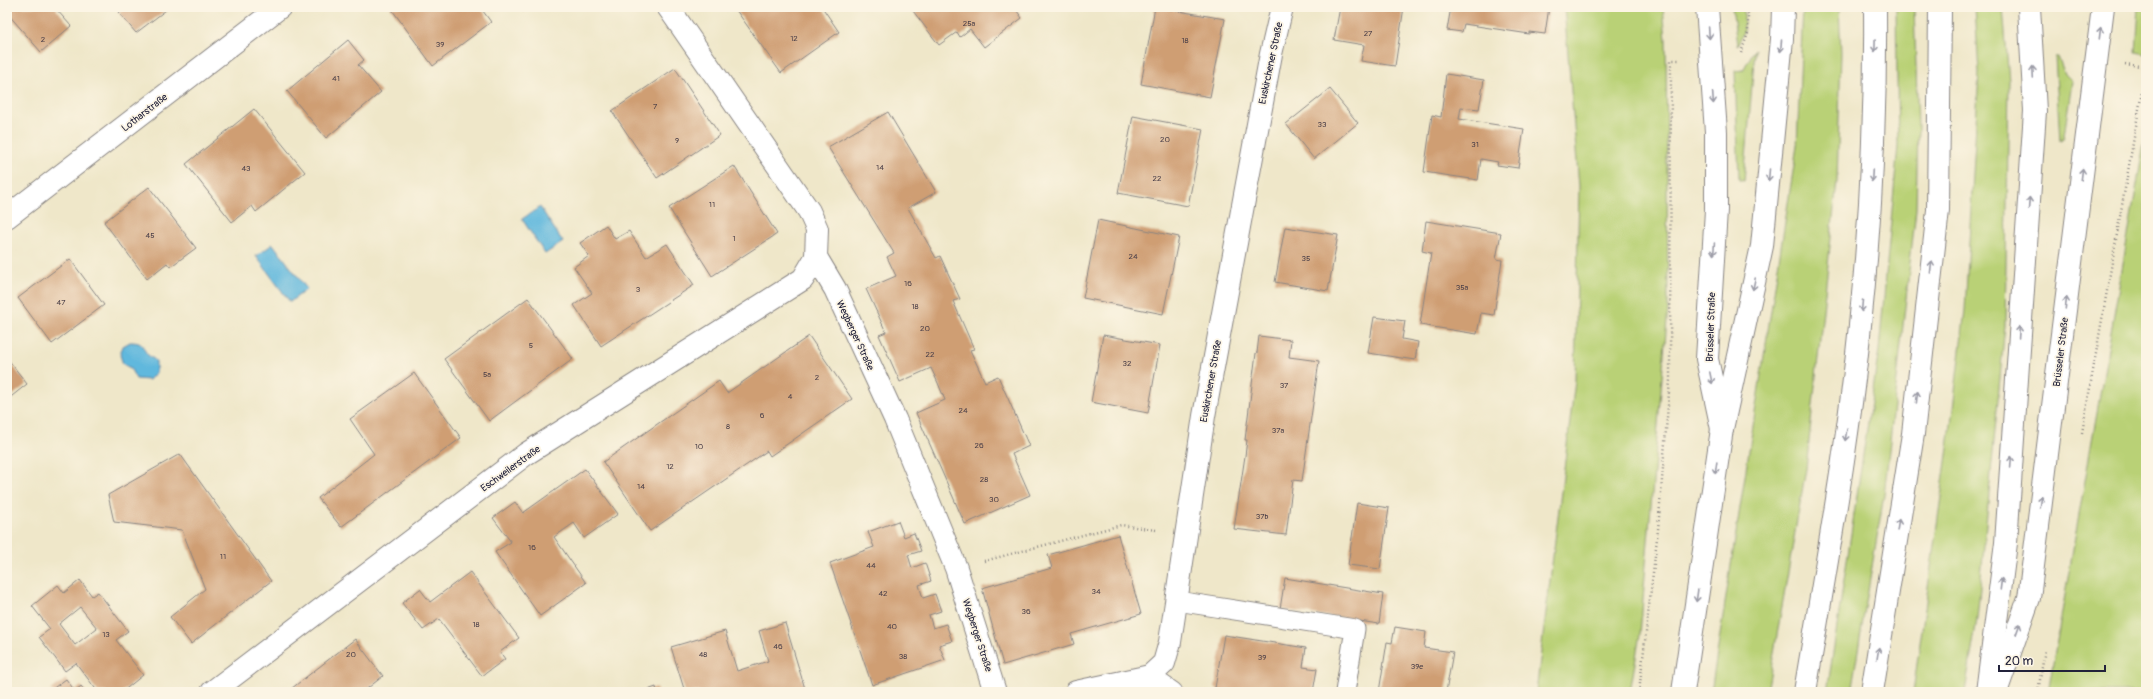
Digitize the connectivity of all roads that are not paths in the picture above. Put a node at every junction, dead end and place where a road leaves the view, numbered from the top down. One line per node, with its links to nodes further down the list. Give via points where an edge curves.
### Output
1 (280, 7): 10 (main road, Lotharstraße)
2 (668, 7): 11 (main road, via 809,211 817,229)
3 (1282, 7): 13 (main road, Euskirchener Straße, via 1271,54 1204,416)
4 (1707, 7): 12 (main road, Brüsseler Straße, one-way to 12, via 1716,132 1716,210 1707,359)
5 (1783, 7): 12 (main road, one-way to 12, via 1762,246)
6 (1875, 7): 21 (main road, one-way to 21, via 1874,147 1861,319 1848,421)
7 (1940, 7): 22 (main road, one-way to 7, via 1913,434 1938,210)
8 (2029, 7): 23 (main road, one-way to 8, via 2006,543 2035,111)
9 (2103, 7): 24 (main road, Brüsseler Straße, one-way to 9, via 2029,598)
10 (7, 217)
11 (816, 257): 15 (main road, Eschweilerstraße, via 803,279 526,454); 16 (main road, Wegberger Straße, via 835,290 895,419 956,568)
12 (1722, 429): 20 (main road, Brüsseler Straße, one-way to 20)
13 (1177, 601): 14 (main road, Euskirchener Straße, via 1164,663); 19 (lane, via 1355,629)
14 (1150, 676): 17 (main road); 18 (lane)
15 (212, 692)
16 (995, 692)
17 (1076, 692)
18 (1173, 692)
19 (1345, 692)
20 (1683, 692)
21 (1805, 692)
22 (1872, 692)
23 (1987, 692)
24 (1996, 692)

